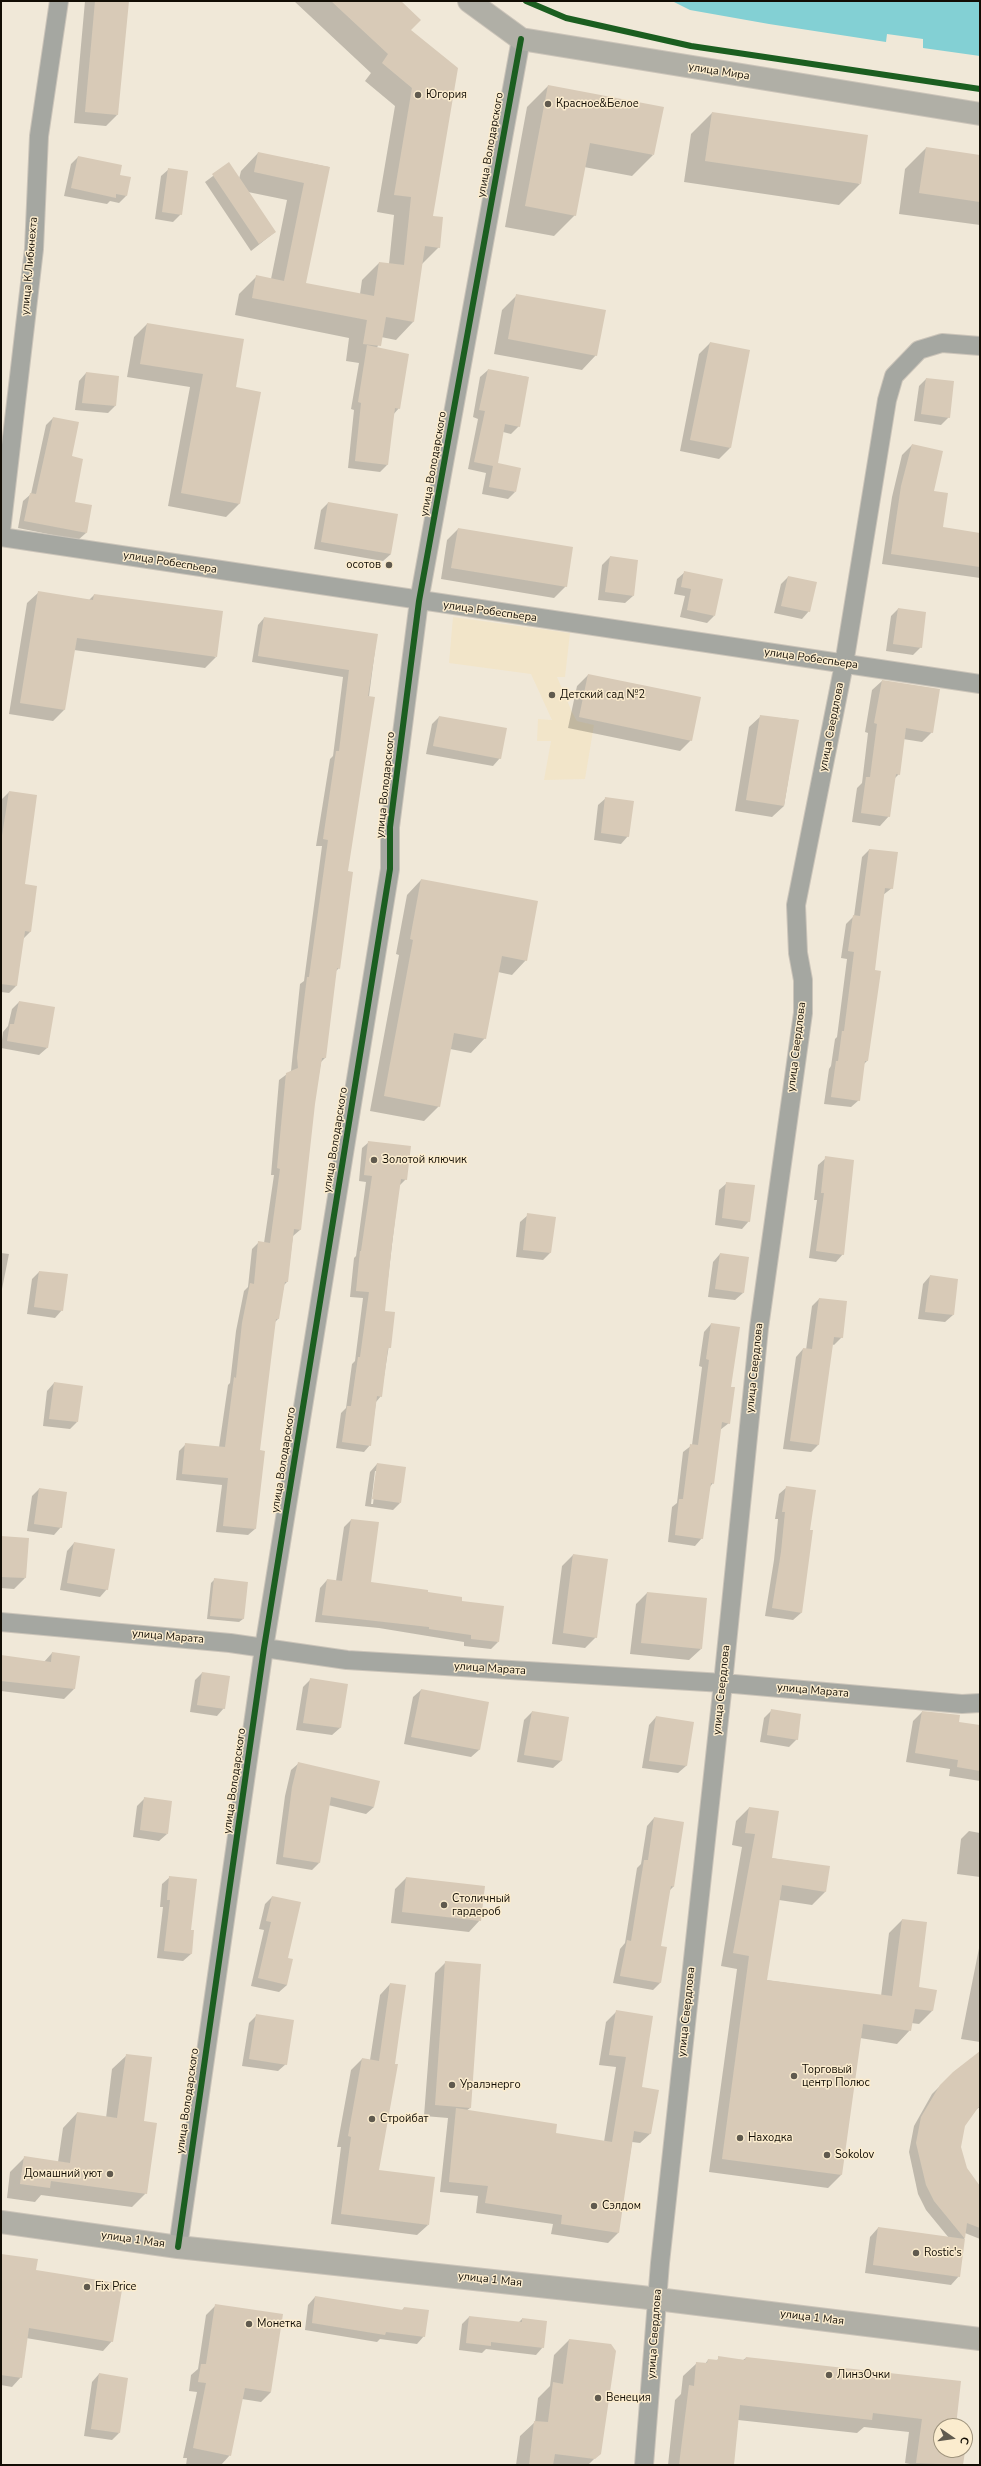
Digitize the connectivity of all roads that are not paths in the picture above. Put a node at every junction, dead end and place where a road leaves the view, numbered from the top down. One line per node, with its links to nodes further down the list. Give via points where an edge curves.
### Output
1 (59, 1): 6 (street, улица К.Либкнехта, via 39,136 34,248)
2 (470, 1): 3 (main road, улица Мира)
3 (521, 39): 4 (main road, улица Мира); 8 (street, улица Володарского)
4 (980, 114)
5 (980, 346): 9 (street, улица Свердлова, via 942,343 919,350 894,376 887,400)
6 (1, 531)
7 (1, 537): 8 (street, улица Робеспьера)
8 (419, 601): 9 (street, улица Робеспьера); 12 (street, улица Володарского, via 390,826 390,869)
9 (844, 664): 10 (street, улица Робеспьера); 13 (street, улица Свердлова, via 796,905 798,953 804,980 803,1013 759,1328)
10 (980, 684)
11 (1, 1622): 12 (street, улица Марата)
12 (264, 1648): 13 (street, улица Марата, via 347,1660); 16 (street, улица Володарского)
13 (723, 1683): 14 (street, улица Марата, via 962,1704); 17 (street, улица Свердлова)
14 (980, 1703)
15 (1, 2222): 16 (main road, улица 1 Мая)
16 (178, 2246): 17 (main road, улица 1 Мая)
17 (657, 2299): 18 (main road, улица 1 Мая); 19 (street, улица Свердлова)
18 (980, 2339)
19 (644, 2465)

